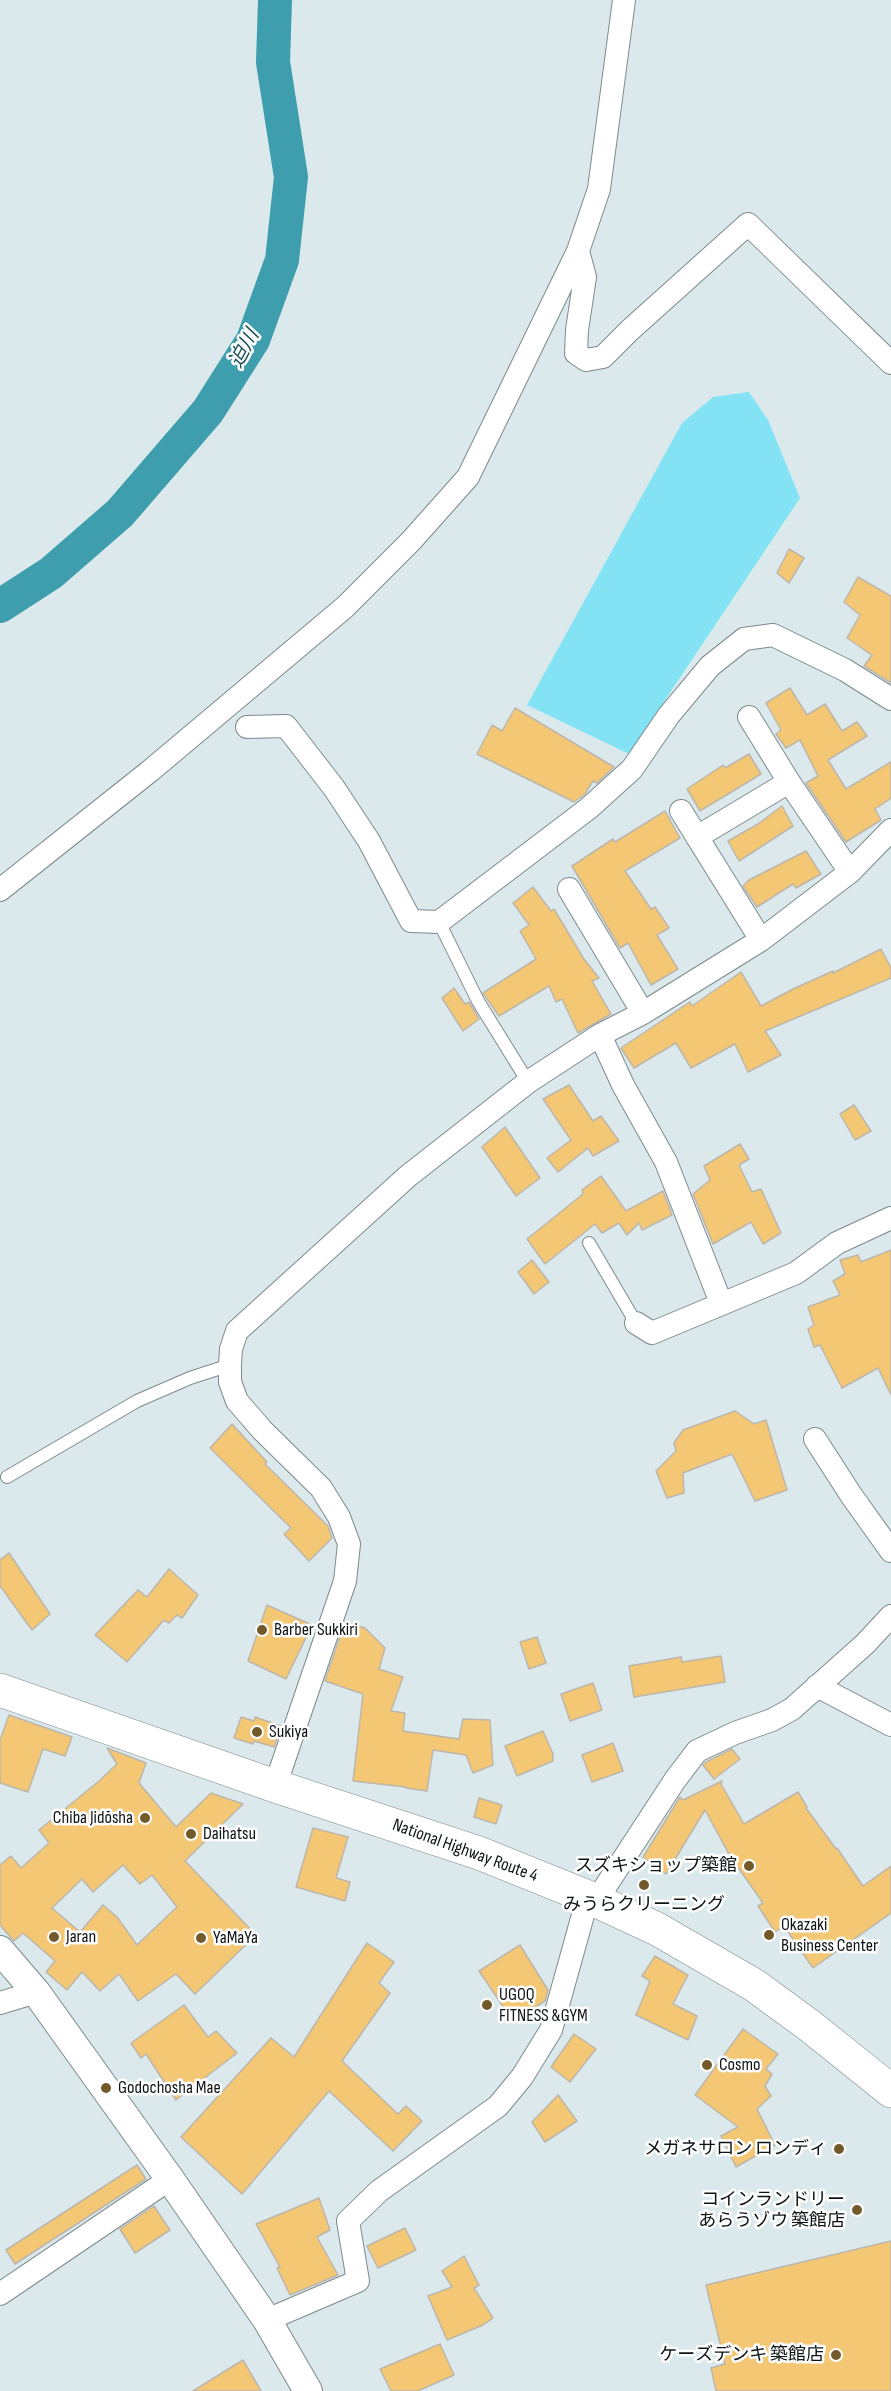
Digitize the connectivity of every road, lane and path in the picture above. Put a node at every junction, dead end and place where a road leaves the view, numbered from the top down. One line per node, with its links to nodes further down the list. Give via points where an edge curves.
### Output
1 (624, 0): 2 (street, via 599,189)
2 (578, 251): 3 (street, via 585,277 576,353 586,360 603,357 748,224); 13 (street, via 468,477 419,532 345,606 274,667)
3 (891, 363)
4 (891, 699): 14 (street, via 845,670 773,635 744,639 710,666 632,769 589,808)
5 (749, 717): 7 (street)
6 (247, 727): 14 (street, via 286,726 369,841 411,921)
7 (789, 782): 10 (street); 11 (street)
8 (681, 811): 10 (street)
9 (891, 830): 11 (street)
10 (697, 837): 15 (street)
11 (850, 872): 15 (street)
12 (569, 889): 16 (street)
13 (0, 890)
14 (439, 922): 18 (lane, via 478,1001)
15 (761, 940): 16 (street)
16 (643, 1013): 17 (street)
17 (600, 1035): 18 (street); 21 (street, via 666,1162)
18 (528, 1082): 23 (street, via 408,1176 252,1315 237,1331)
19 (891, 1218): 21 (street, via 837,1243 796,1273)
20 (589, 1243): 22 (lane)
21 (721, 1303): 22 (street, via 652,1333)
22 (636, 1323)
23 (230, 1365): 25 (lane, via 137,1401); 31 (street, via 230,1382 237,1401 321,1488 339,1516 349,1544 345,1581)
24 (815, 1439): 26 (street)
25 (7, 1477)
26 (891, 1551)
27 (891, 1616): 28 (street)
28 (817, 1686): 30 (street); 32 (street, via 792,1709 772,1720 697,1750)
29 (0, 1690): 31 (highway, National Highway Route 4)
30 (891, 1725)
31 (275, 1786): 32 (highway, National Highway Route 4, via 480,1853)
32 (592, 1899): 36 (highway, National Highway Route 4, via 657,1929 754,1985); 39 (street, via 551,2030 522,2077 498,2106 379,2191 348,2222 358,2282)
33 (0, 1950): 34 (street)
34 (36, 1992): 35 (street); 37 (street)
35 (0, 2003)
36 (891, 2091)
37 (170, 2180): 38 (street); 39 (street)
38 (0, 2294)
39 (267, 2320): 40 (street)
40 (308, 2391)

